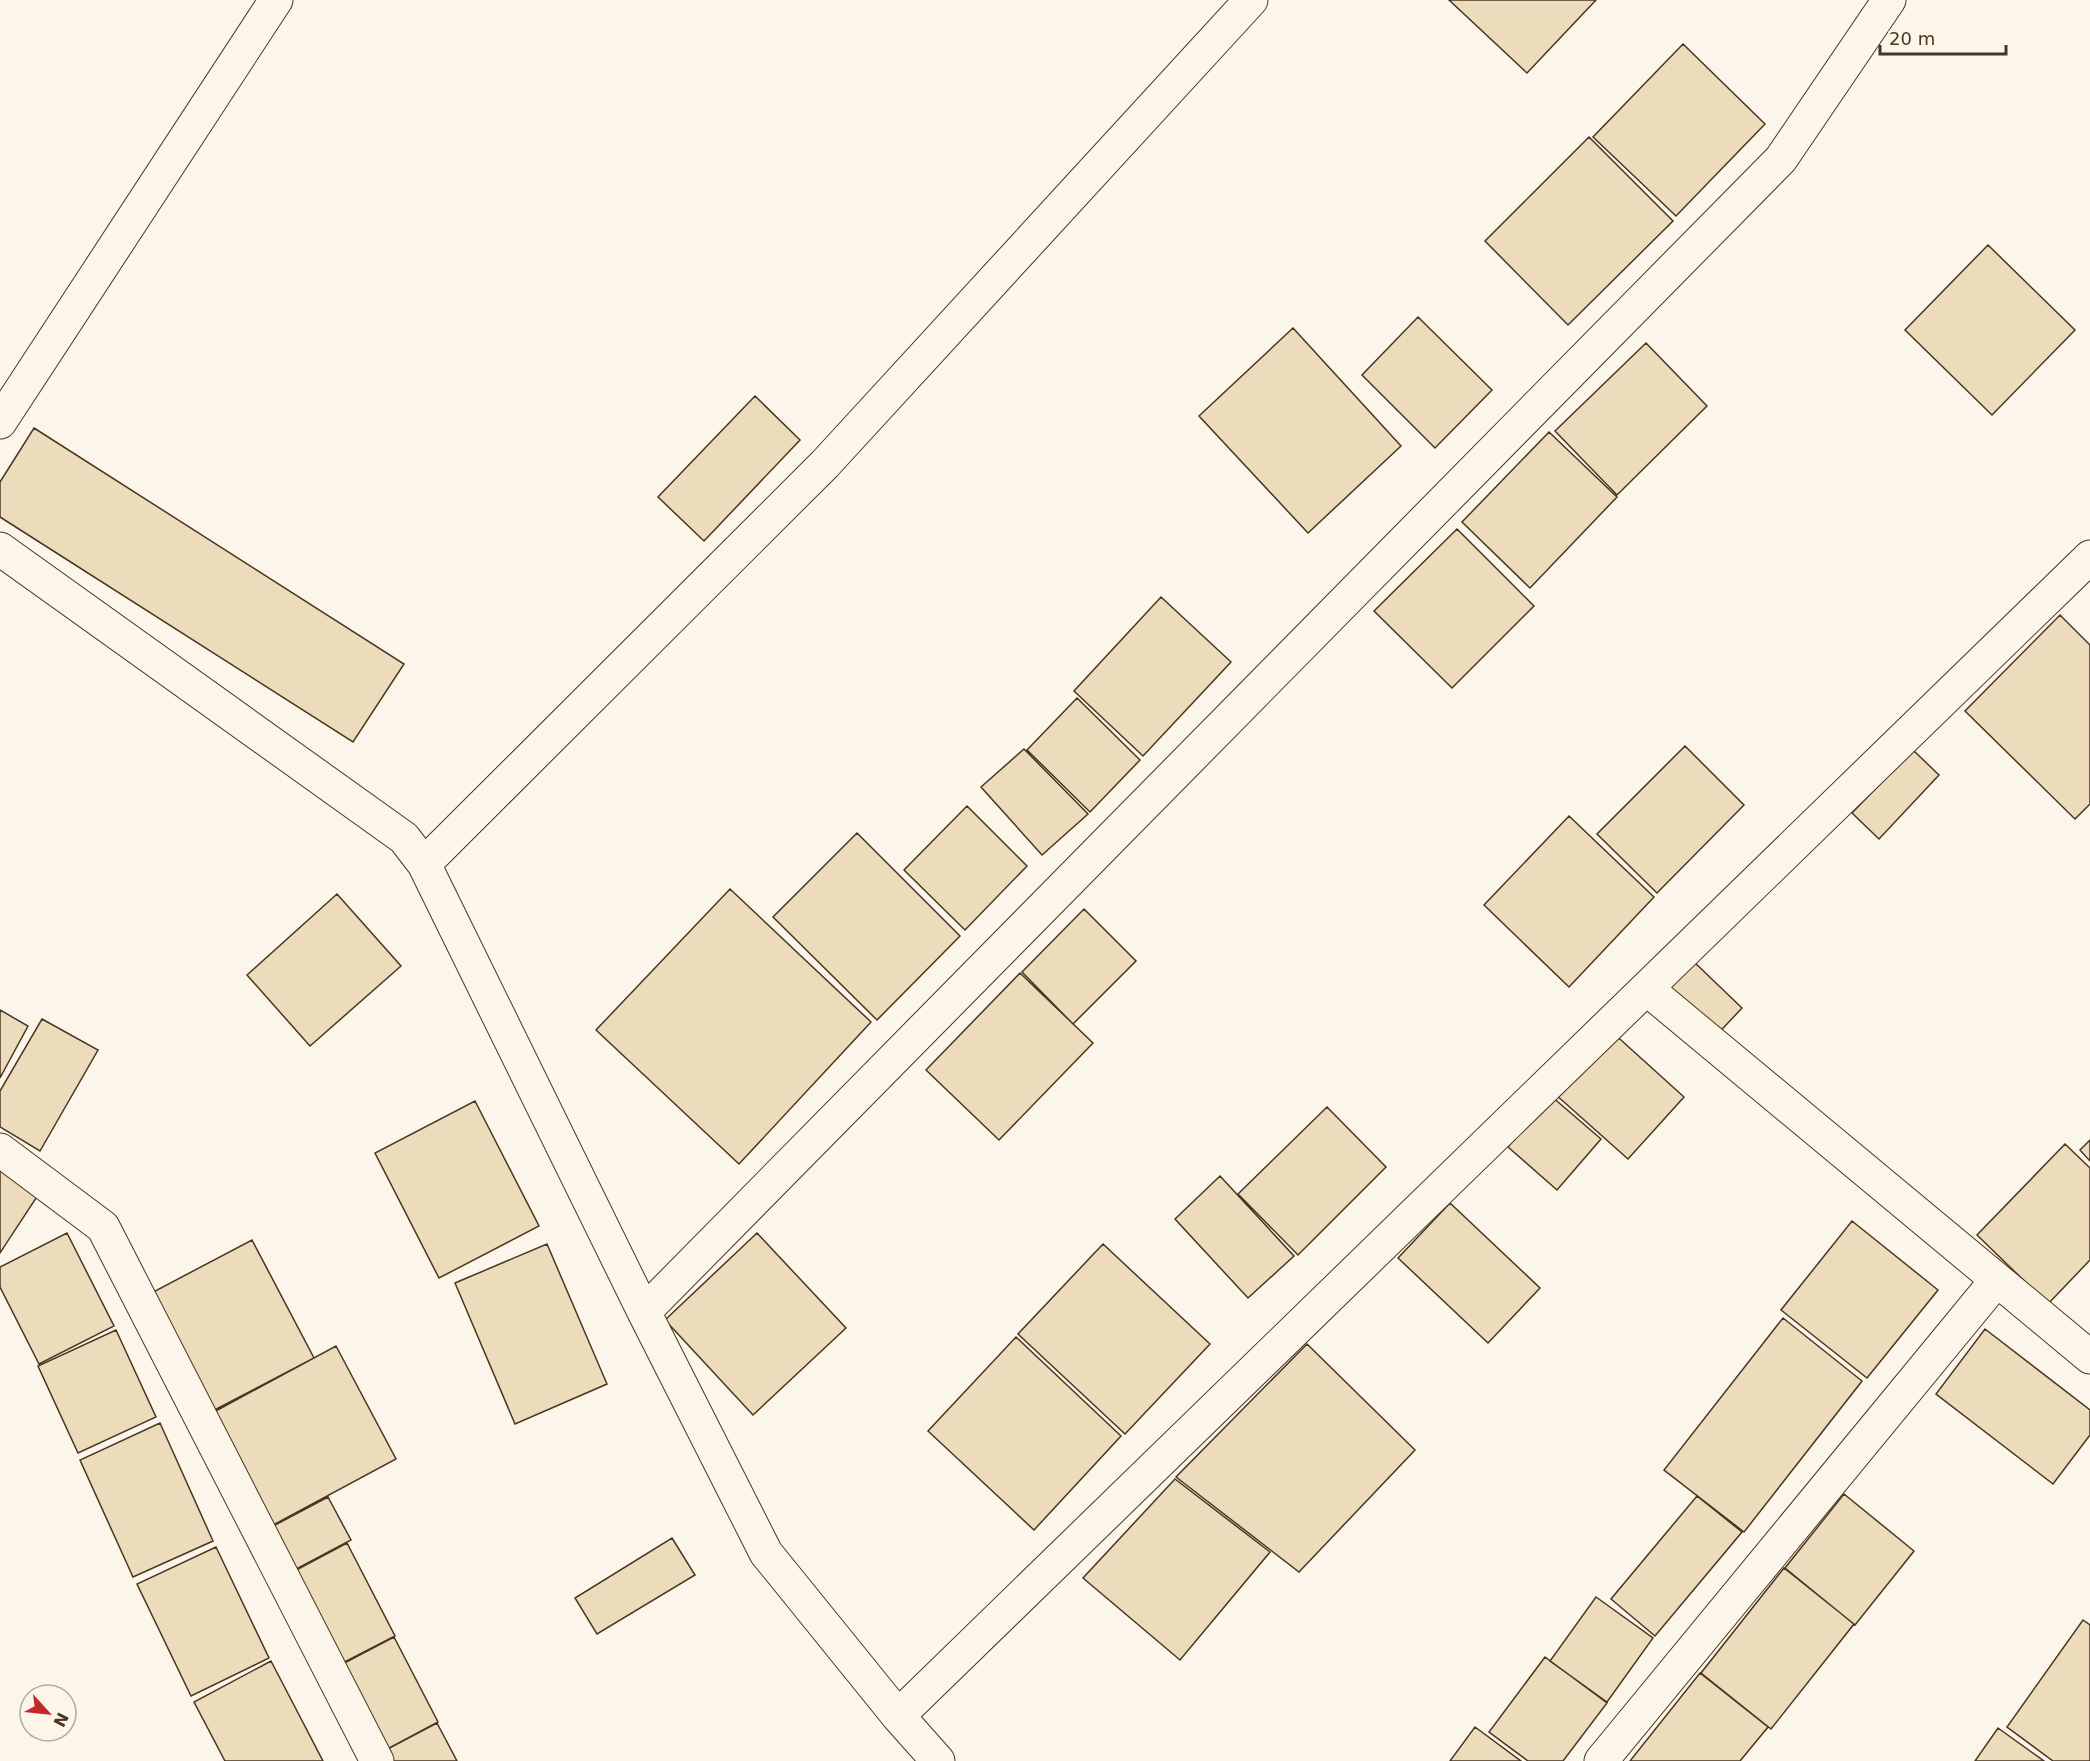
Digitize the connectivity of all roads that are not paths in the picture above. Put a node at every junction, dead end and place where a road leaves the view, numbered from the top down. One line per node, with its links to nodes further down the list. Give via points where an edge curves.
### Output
1 (276, 0): 4 (street)
2 (1251, 0): 7 (street, via 825,464)
3 (1889, 0): 11 (street, via 1781,159)
4 (0, 422)
5 (0, 549): 7 (street, via 404,838)
6 (2090, 557): 8 (street)
7 (424, 864): 11 (street)
8 (1647, 988): 10 (street); 13 (street)
9 (0, 1150): 14 (street, via 103,1227)
10 (1996, 1281): 12 (street); 16 (street)
11 (644, 1311): 13 (street, via 766,1553)
12 (2086, 1348)
13 (898, 1716): 15 (street)
14 (377, 1761)
15 (938, 1761)
16 (1601, 1761)

